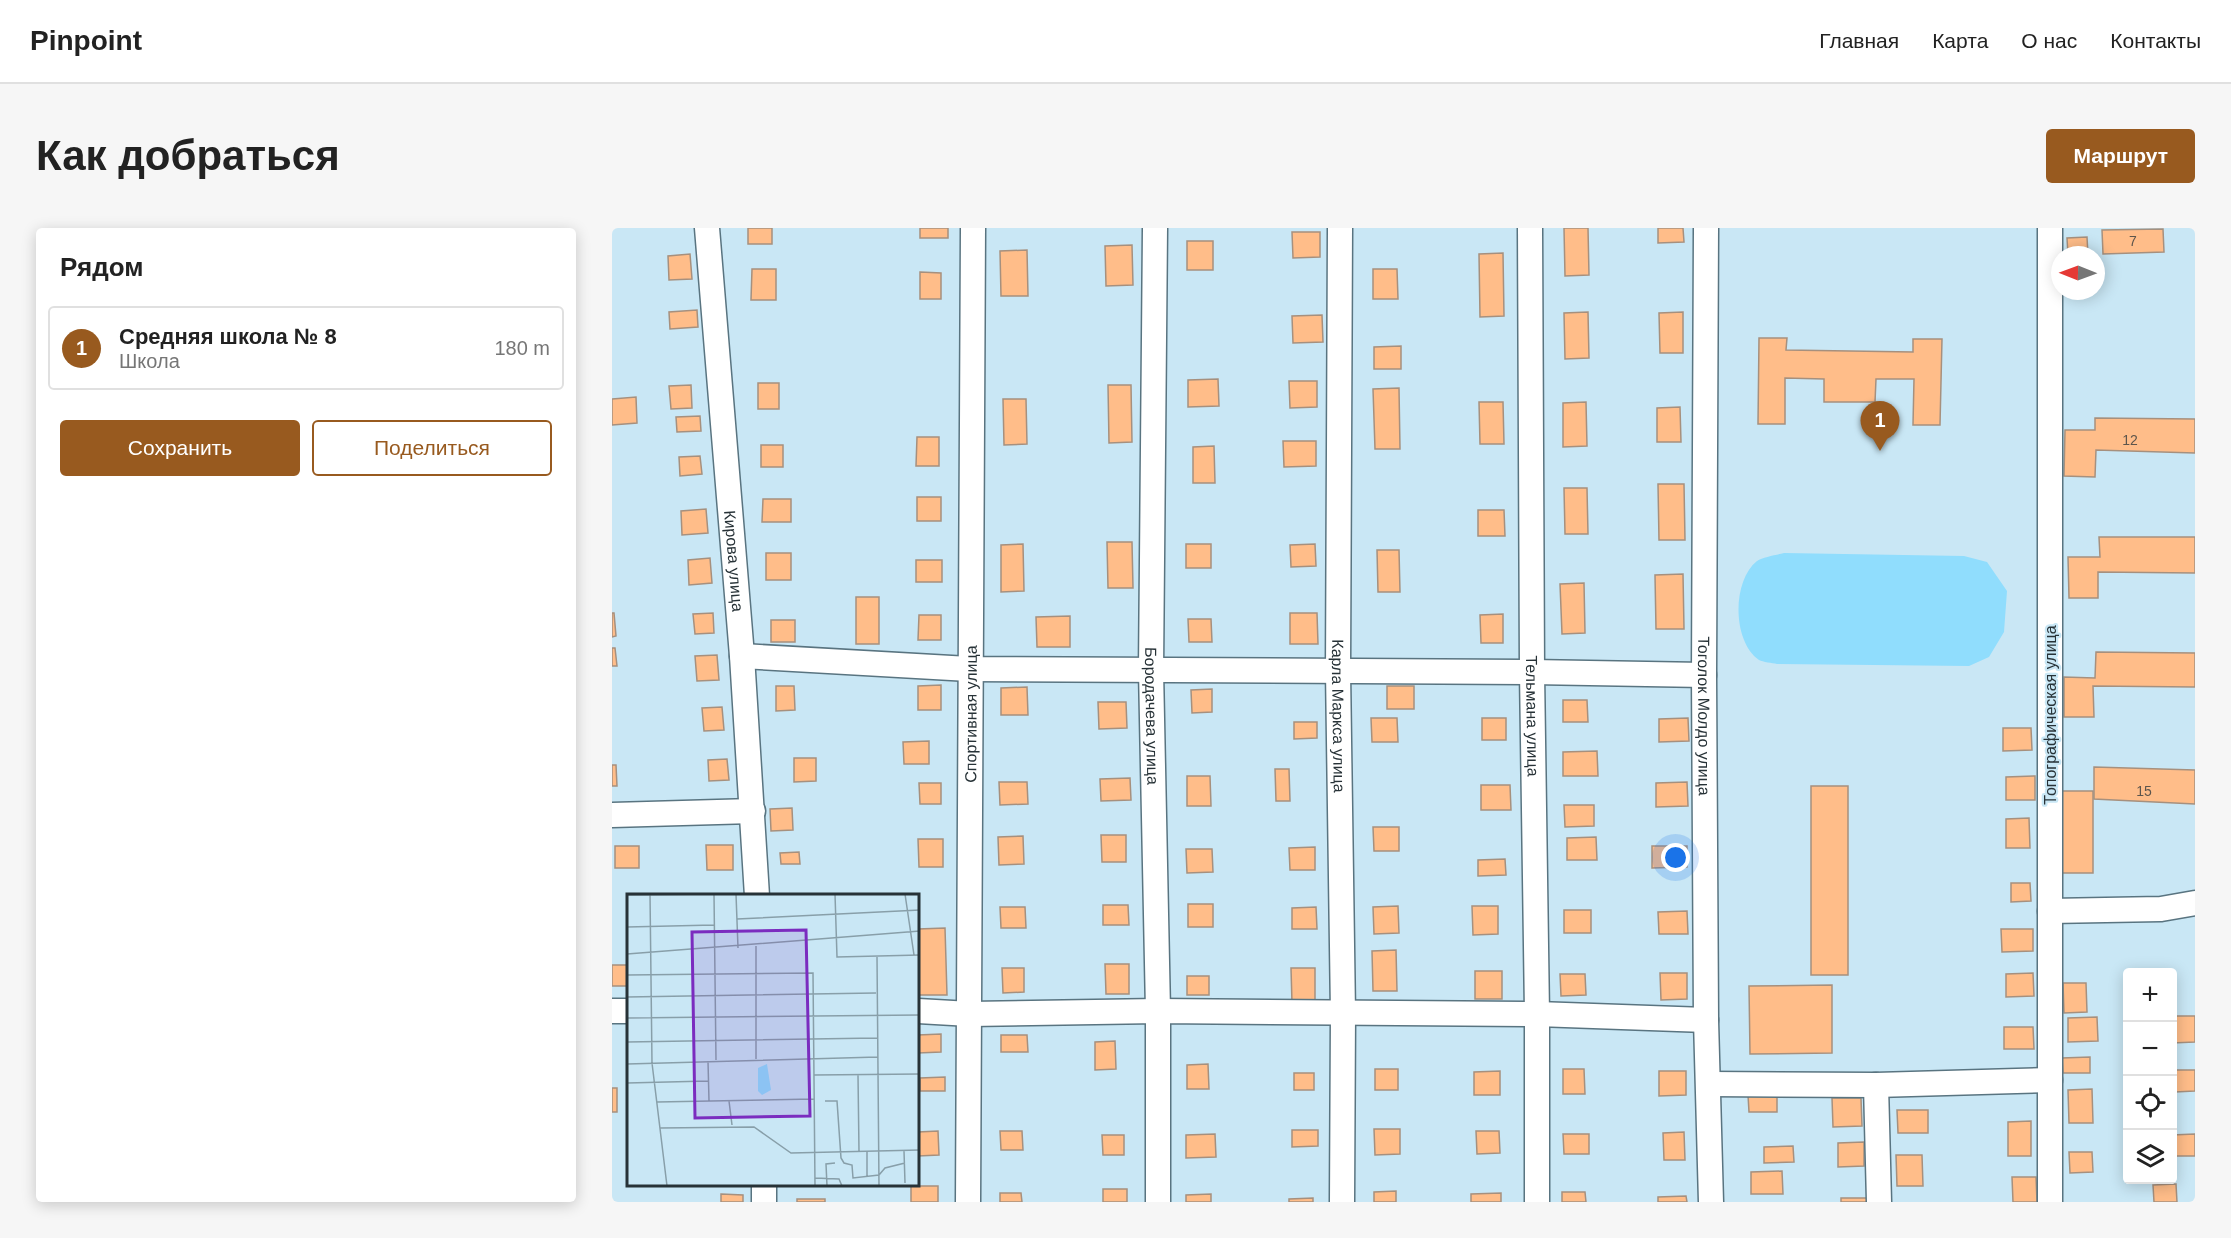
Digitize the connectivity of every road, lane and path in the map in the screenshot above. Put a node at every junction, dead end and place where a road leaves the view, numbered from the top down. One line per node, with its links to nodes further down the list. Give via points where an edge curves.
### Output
1 (707, 228): 8 (street, Кирова улица)
2 (973, 228): 9 (street, Спортивная улица)
3 (1155, 228): 10 (street, Бородачева улица)
4 (1340, 228): 11 (street, Карла Маркса улица)
5 (1530, 228): 12 (street, Тельмана улица)
6 (1706, 228): 13 (street, Тоголок Молдо улица)
7 (2050, 228): 18 (street, Топографическая улица)
8 (742, 656): 9 (street); 14 (street, Кирова улица)
9 (969, 669): 10 (street); 21 (street, Спортивная улица)
10 (1151, 670): 11 (street); 20 (street, Бородачева улица)
11 (1338, 671): 12 (street); 22 (street, Карла Маркса улица)
12 (1532, 672): 13 (street); 23 (street, Тельмана улица)
13 (1704, 675): 24 (street, Тоголок Молдо улица)
14 (753, 811): 15 (street); 16 (street, Кирова улица)
15 (612, 816)
16 (757, 894)
17 (2195, 903): 18 (street, via 2161,909)
18 (2050, 911): 25 (street, Топографическая улица)
19 (920, 1011): 21 (street)
20 (1158, 1011): 21 (street); 22 (street); 29 (street, Бородачева улица)
21 (970, 1014): 28 (street, Спортивная улица)
22 (1343, 1014): 23 (street); 30 (street, Карла Маркса улица)
23 (1538, 1014): 24 (street); 31 (street, Тельмана улица)
24 (1706, 1020): 26 (street, Тоголок Молдо улица)
25 (2050, 1080): 27 (street); 34 (street, Топографическая улица)
26 (1709, 1084): 27 (street); 32 (street, Тоголок Молдо улица)
27 (1876, 1085): 33 (street)
28 (968, 1202)
29 (1158, 1202)
30 (1342, 1202)
31 (1537, 1202)
32 (1711, 1202)
33 (1879, 1202)
34 (2050, 1202)

